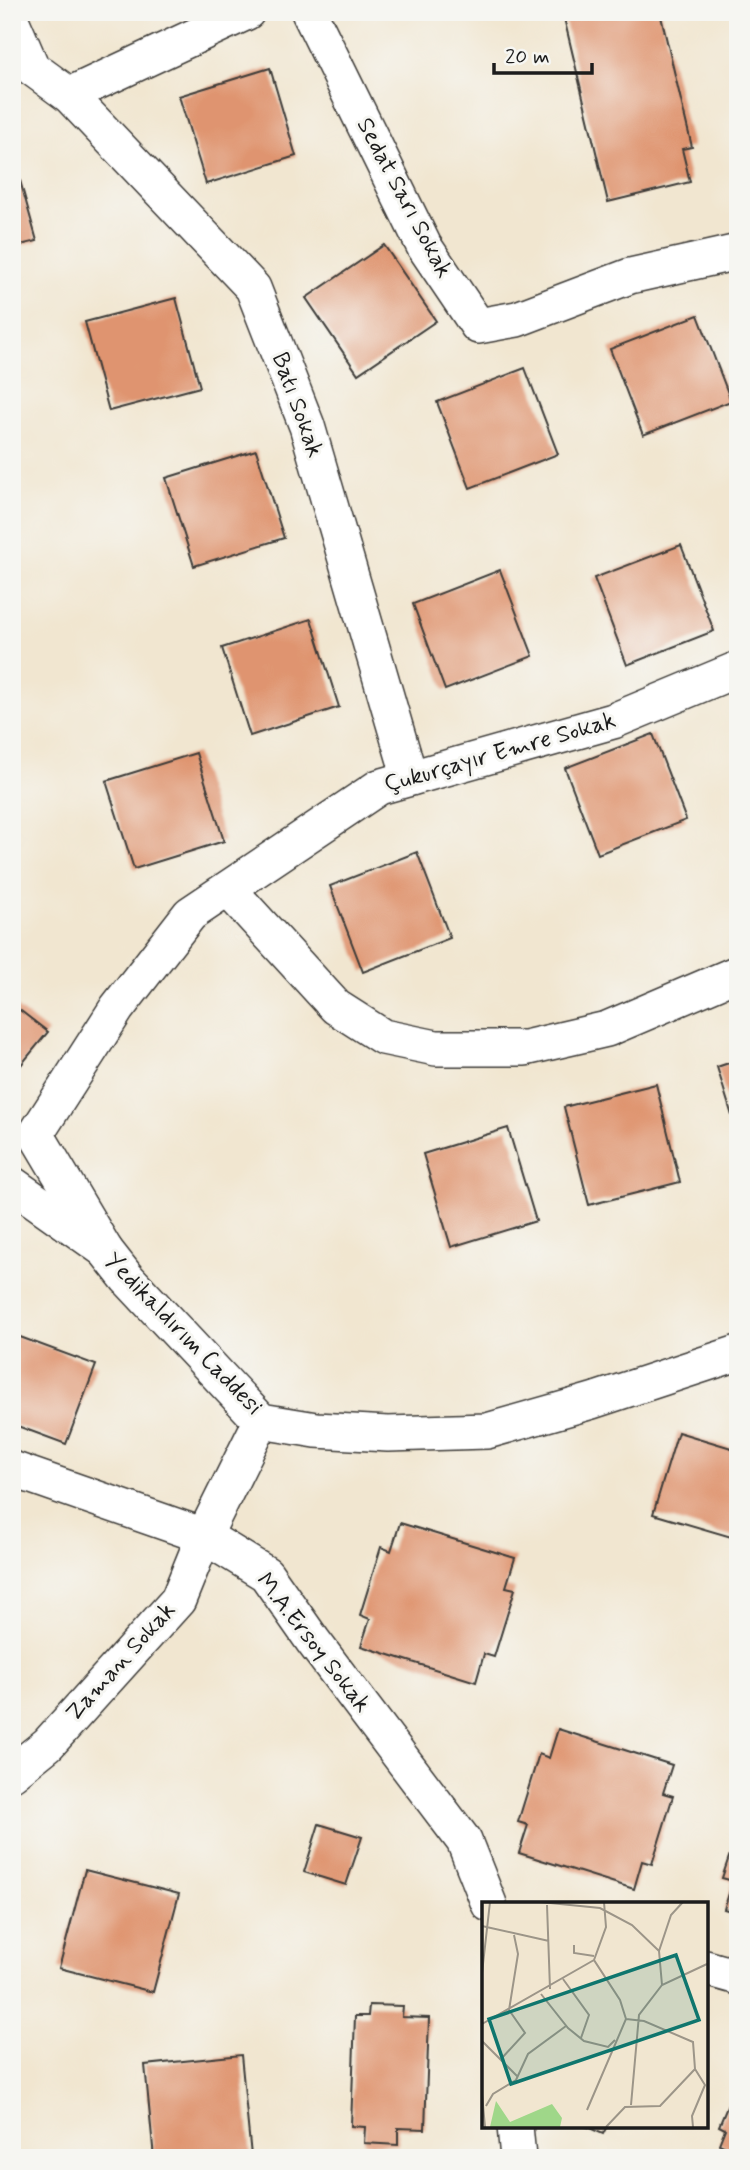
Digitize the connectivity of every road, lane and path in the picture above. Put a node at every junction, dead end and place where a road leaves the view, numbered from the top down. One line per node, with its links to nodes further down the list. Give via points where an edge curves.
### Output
1 (247, 12): 4 (street)
2 (309, 12): 5 (street, Sedat Sarı Sokak, via 424,246 478,326 517,318 630,276)
3 (12, 22): 4 (street, Batı Sokak, via 32,68)
4 (69, 95): 7 (street, Batı Sokak, via 253,288 307,426)
5 (738, 252)
6 (738, 669): 7 (street, Çukurçayır Emre Sokak, via 612,721)
7 (410, 778): 8 (street, Çukurçayır Emre Sokak, via 379,787)
8 (228, 889): 9 (street, via 337,1007 383,1037 436,1048 525,1048 607,1029); 11 (street, Çukurçayır Emre Sokak, via 182,924 117,1008 36,1134)
9 (738, 973)
10 (12, 1184): 11 (street, Yedikaldırım Caddesi)
11 (104, 1250): 13 (street, Yedikaldırım Caddesi)
12 (738, 1353): 13 (street, Yedikaldırım Caddesi, via 488,1431 388,1434)
13 (261, 1421): 15 (street, Zaman Sokak)
14 (12, 1469): 15 (street, M.A.Ersoy Sokak)
15 (204, 1536): 16 (street, Zaman Sokak, via 178,1600 48,1744); 17 (street, M.A.Ersoy Sokak, via 266,1574 464,1841)
16 (12, 1773)
17 (488, 1902)
18 (708, 1969): 19 (street)
19 (738, 1977)
20 (515, 2128): 21 (street)
21 (518, 2158)

